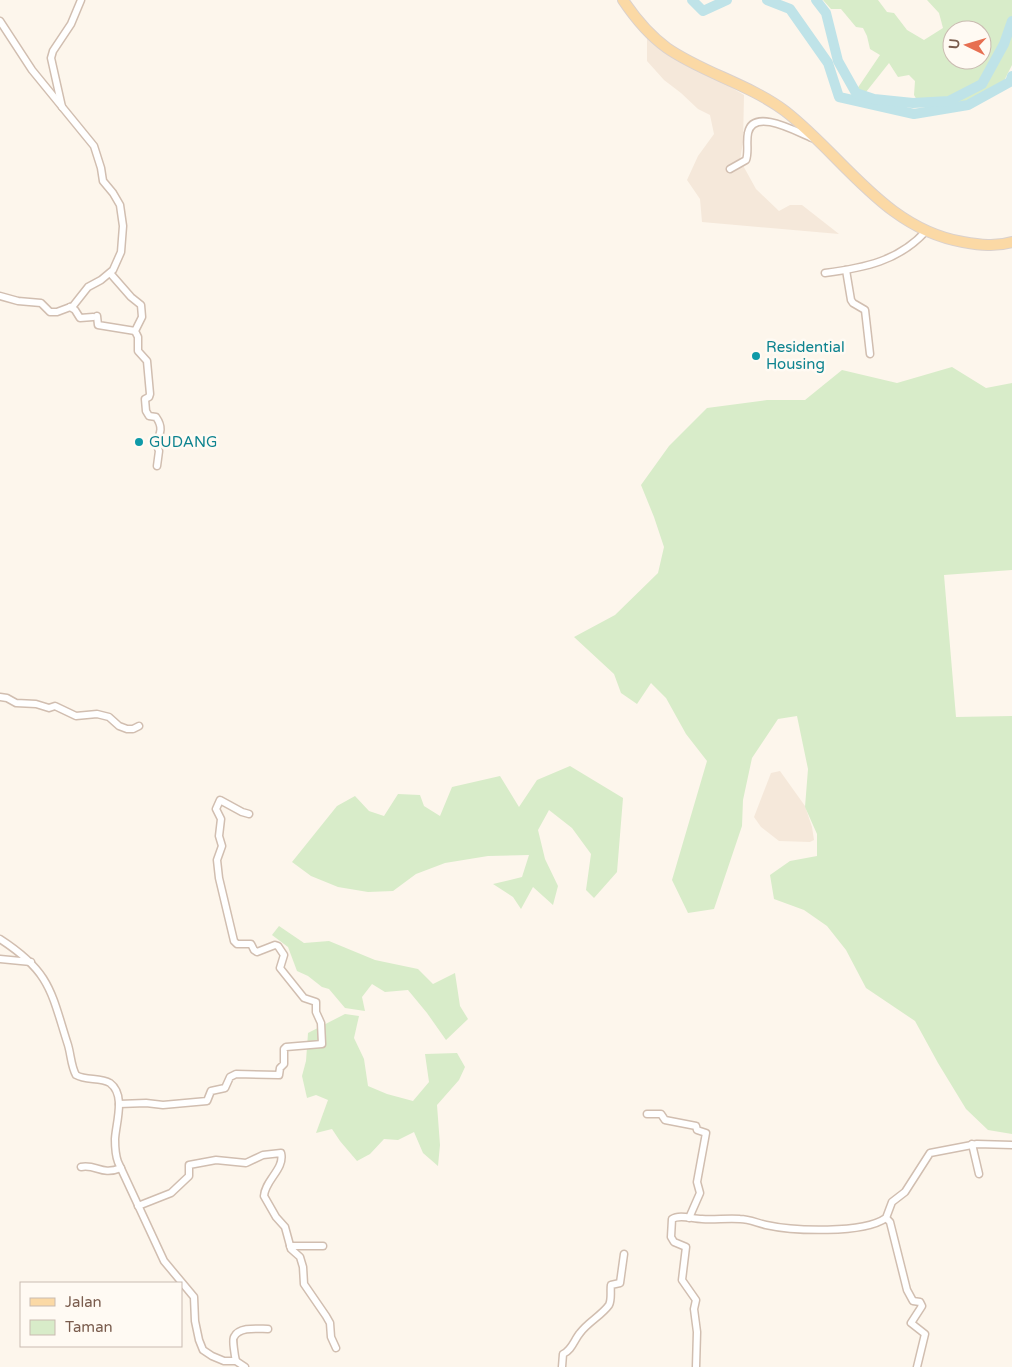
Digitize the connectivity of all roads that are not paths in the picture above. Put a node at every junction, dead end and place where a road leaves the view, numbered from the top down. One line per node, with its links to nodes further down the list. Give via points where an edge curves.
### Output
1 (81, 0): 4 (street, via 51,58)
2 (623, 0): 5 (main road, via 642,26 665,46 770,100)
3 (0, 21): 4 (street)
4 (62, 108): 10 (street, via 94,146 103,181 120,206 124,226 122,244)
5 (816, 139): 6 (street, via 776,124 757,121 748,133 746,160); 7 (main road, via 866,189 900,217)
6 (730, 169)
7 (926, 231): 8 (main road, via 949,240 973,244); 9 (street, via 899,254)
8 (1012, 242)
9 (846, 270): 11 (street); 15 (street, via 851,300 865,310)
10 (110, 273): 13 (street, via 88,287); 14 (street, via 141,305 142,317)
11 (825, 273)
12 (0, 296): 13 (street, via 41,303 50,312)
13 (70, 307): 14 (street, via 80,318 95,317 98,325)
14 (135, 332): 16 (street, via 138,351 147,361 150,394 145,399 146,411 161,425 156,444 159,451)
15 (870, 354)
16 (157, 466)
17 (0, 697): 18 (street, via 16,703 48,708 55,706 76,716 97,714 109,717 127,729)
18 (139, 726)
19 (249, 814): 23 (street, via 220,800 216,809 221,819 219,878 234,942 251,944 257,952 275,944 278,946 284,955 280,968 304,998 316,1002 322,1044 286,1047 284,1065 279,1074 236,1074 230,1077 225,1088 211,1091 207,1101)
20 (0, 939): 22 (street)
21 (0, 960): 22 (street)
22 (31, 962): 23 (street, via 48,985 57,1006 74,1072 82,1078 108,1082 115,1088)
23 (119, 1104): 28 (street, via 115,1151)
24 (647, 1114): 31 (street, via 661,1114 665,1120 696,1126 697,1130 706,1133 697,1182 700,1193)
25 (972, 1144): 26 (street); 29 (street); 32 (street, via 930,1153 905,1192 892,1202)
26 (1012, 1144)
27 (81, 1167): 28 (street, via 106,1172)
28 (121, 1168): 30 (street)
29 (978, 1174)
30 (138, 1206): 33 (street, via 171,1193 189,1176 189,1165 216,1160 246,1163 263,1154 281,1153 280,1165 264,1196 285,1227); 36 (street, via 164,1261)
31 (688, 1218): 32 (street, via 739,1219 815,1231 868,1226); 43 (street, via 672,1219 671,1237 686,1247 682,1280 696,1300)
32 (886, 1218): 44 (street, via 890,1222 907,1290 912,1301 922,1306 911,1323 925,1334)
33 (290, 1246): 34 (street); 39 (street, via 300,1256 304,1284 330,1323)
34 (323, 1246)
35 (624, 1254): 42 (street, via 620,1283 611,1285 610,1303 586,1325 563,1354)
36 (182, 1282)
37 (182, 1283): 40 (street, via 194,1297 195,1321 203,1350 224,1361)
38 (268, 1329): 40 (street, via 250,1329 234,1336)
39 (336, 1348)
40 (236, 1361): 41 (street)
41 (245, 1367)
42 (562, 1367)
43 (696, 1367)
44 (917, 1367)

